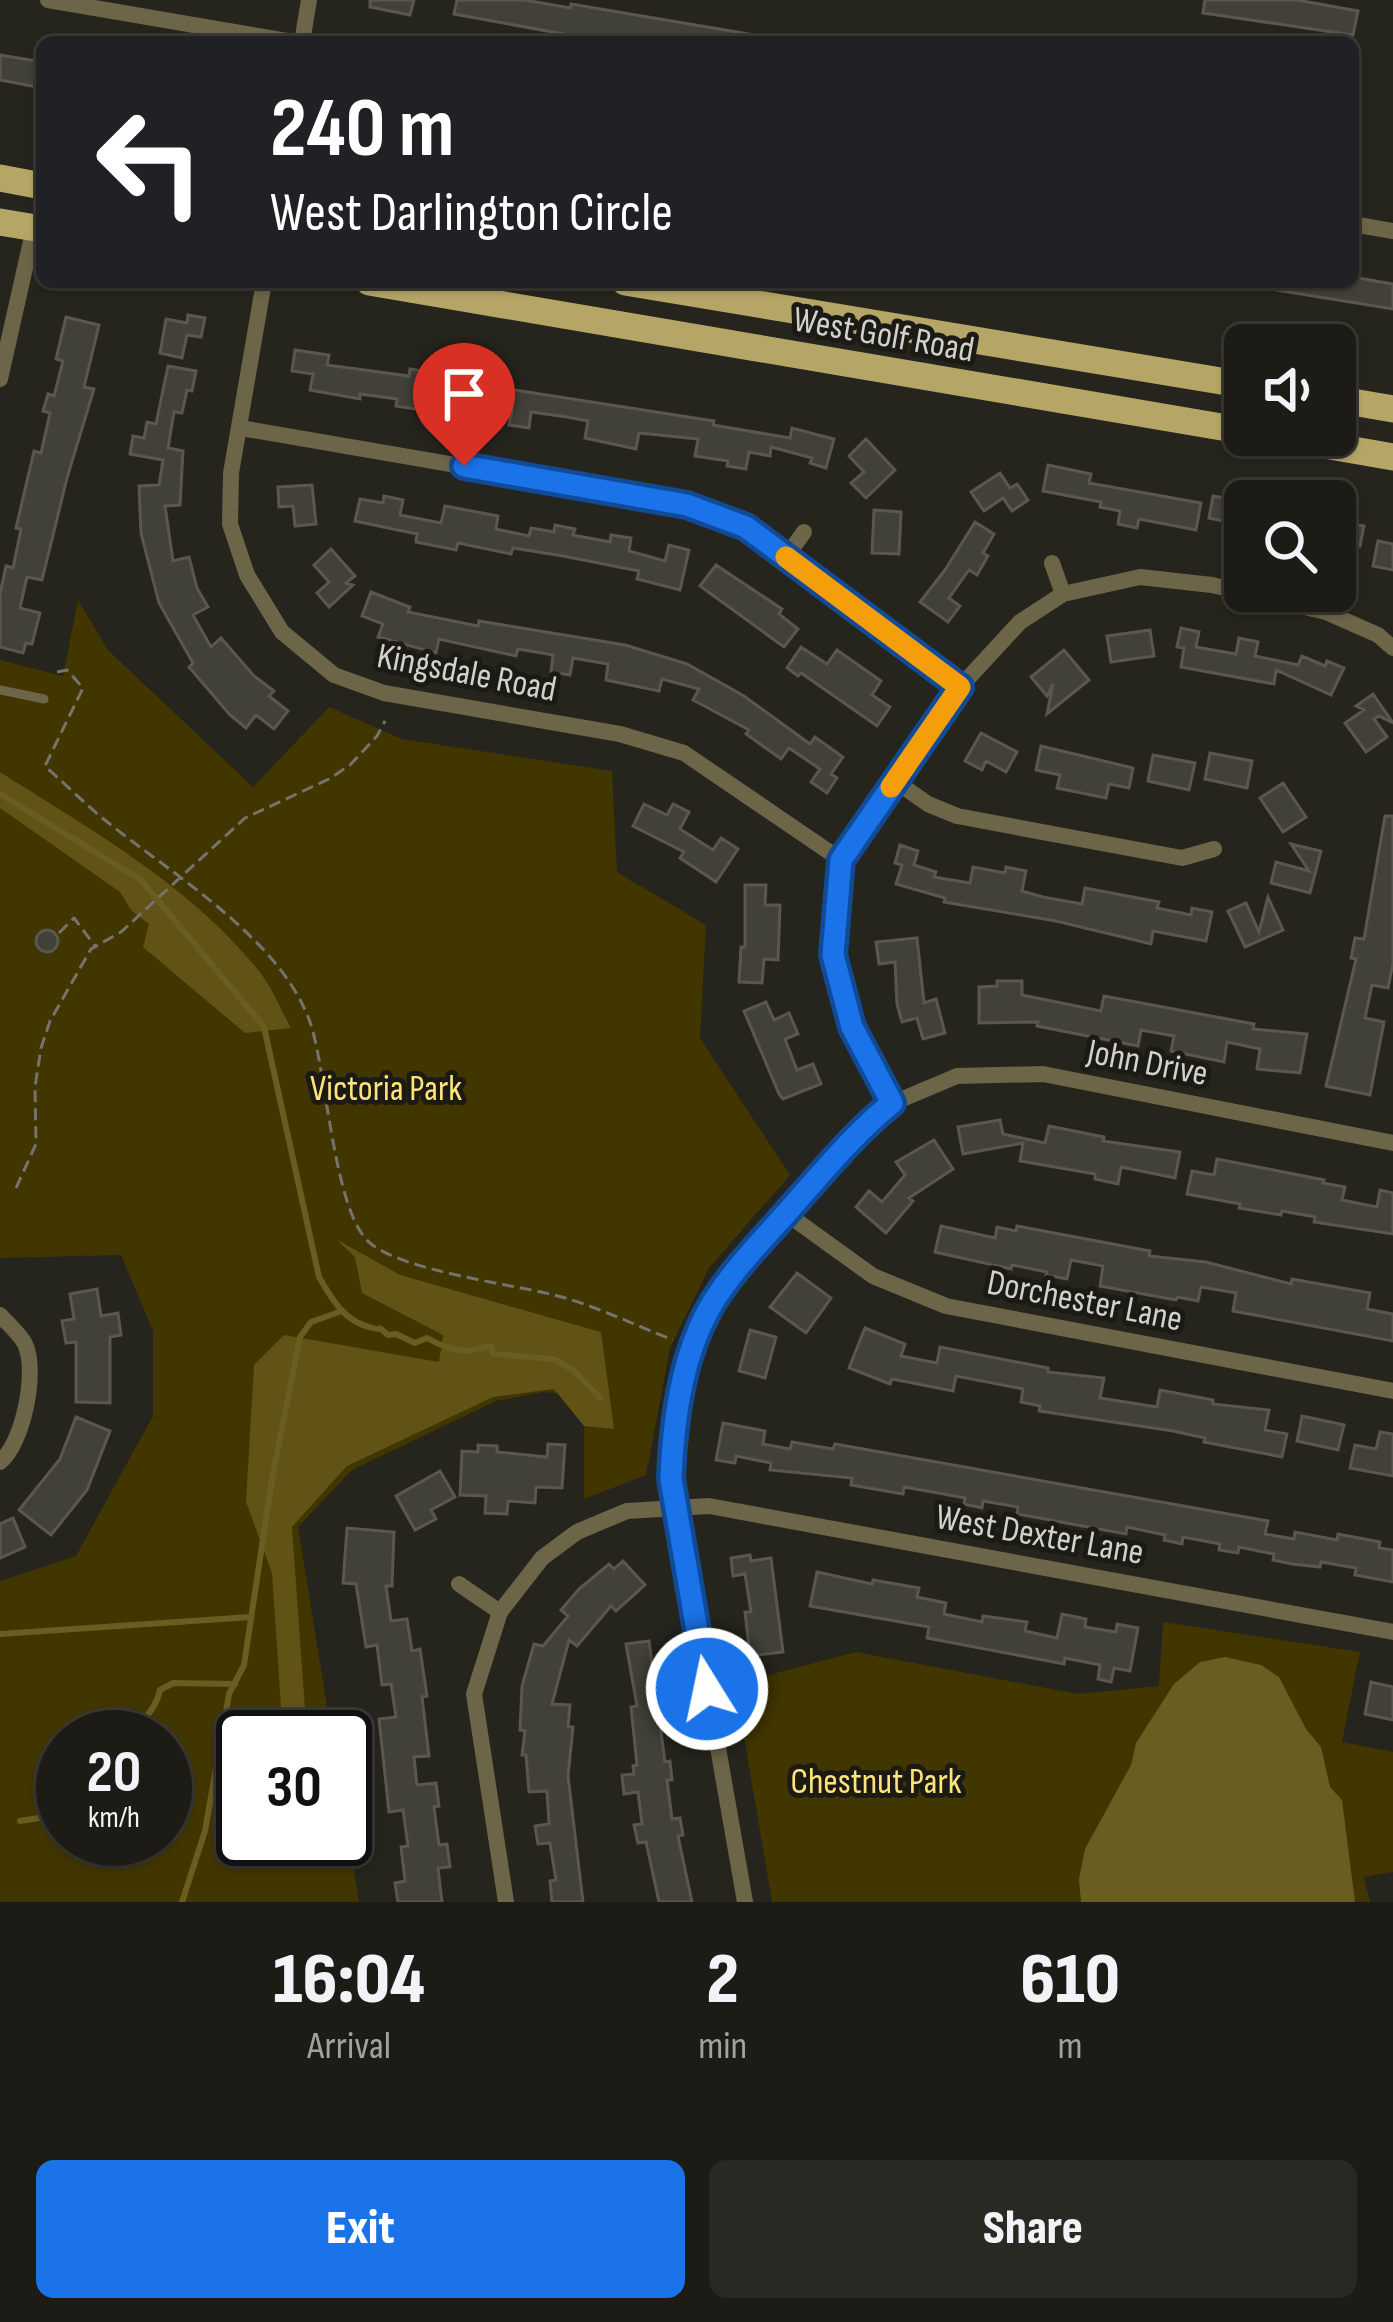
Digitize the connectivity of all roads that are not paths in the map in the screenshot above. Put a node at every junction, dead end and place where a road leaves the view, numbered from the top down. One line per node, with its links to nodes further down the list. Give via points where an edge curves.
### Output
1 (48, 0): 3 (street)
2 (309, 0): 4 (street)
3 (262, 36)
4 (300, 36)
5 (0, 178): 6 (main road)
6 (36, 185)
7 (0, 222): 9 (main road)
8 (1359, 225): 10 (street)
9 (36, 229)
10 (1393, 231)
11 (36, 237): 15 (street)
12 (263, 288): 20 (street, Kingsdale Road)
13 (404, 288): 19 (main road, West Golf Road)
14 (661, 288): 16 (main road, West Golf Road)
15 (0, 379)
16 (1224, 382)
17 (1356, 403): 18 (main road)
18 (1393, 409)
19 (1224, 427)
20 (241, 428): 24 (street, via 687,505 746,527); 33 (street, Kingsdale Road, via 230,524 247,575 282,632 334,675 384,693 662,744)
21 (1356, 451): 22 (main road)
22 (1393, 457)
23 (804, 532): 24 (street)
24 (786, 557): 28 (street)
25 (1052, 563): 26 (street)
26 (1063, 594): 27 (street, via 1140,577 1211,585 1326,612); 28 (street, via 1020,622)
27 (1393, 648)
28 (960, 687): 31 (street)
29 (0, 690): 30 (lane)
30 (44, 699)
31 (895, 781): 32 (street, via 928,804 980,821 1181,858); 33 (street)
32 (1214, 849)
33 (841, 860): 34 (street, via 833,955 852,1027)
34 (892, 1103): 35 (street, John Drive, via 957,1076 1043,1074); 36 (street, John Drive)
35 (1393, 1143)
36 (787, 1214): 38 (street, Dorchester Lane, via 873,1276 946,1306); 40 (street, John Drive, via 717,1295 692,1347 672,1445)
37 (0, 1315): 39 (street, via 27,1346 28,1406)
38 (1393, 1391)
39 (0, 1462)
40 (674, 1505): 42 (street, West Dexter Lane, via 627,1511 559,1543); 43 (street, West Dexter Lane); 45 (street, John Drive)
41 (459, 1584): 42 (street)
42 (500, 1612): 44 (street, via 474,1694)
43 (1393, 1631)
44 (506, 1902)
45 (745, 1902)

